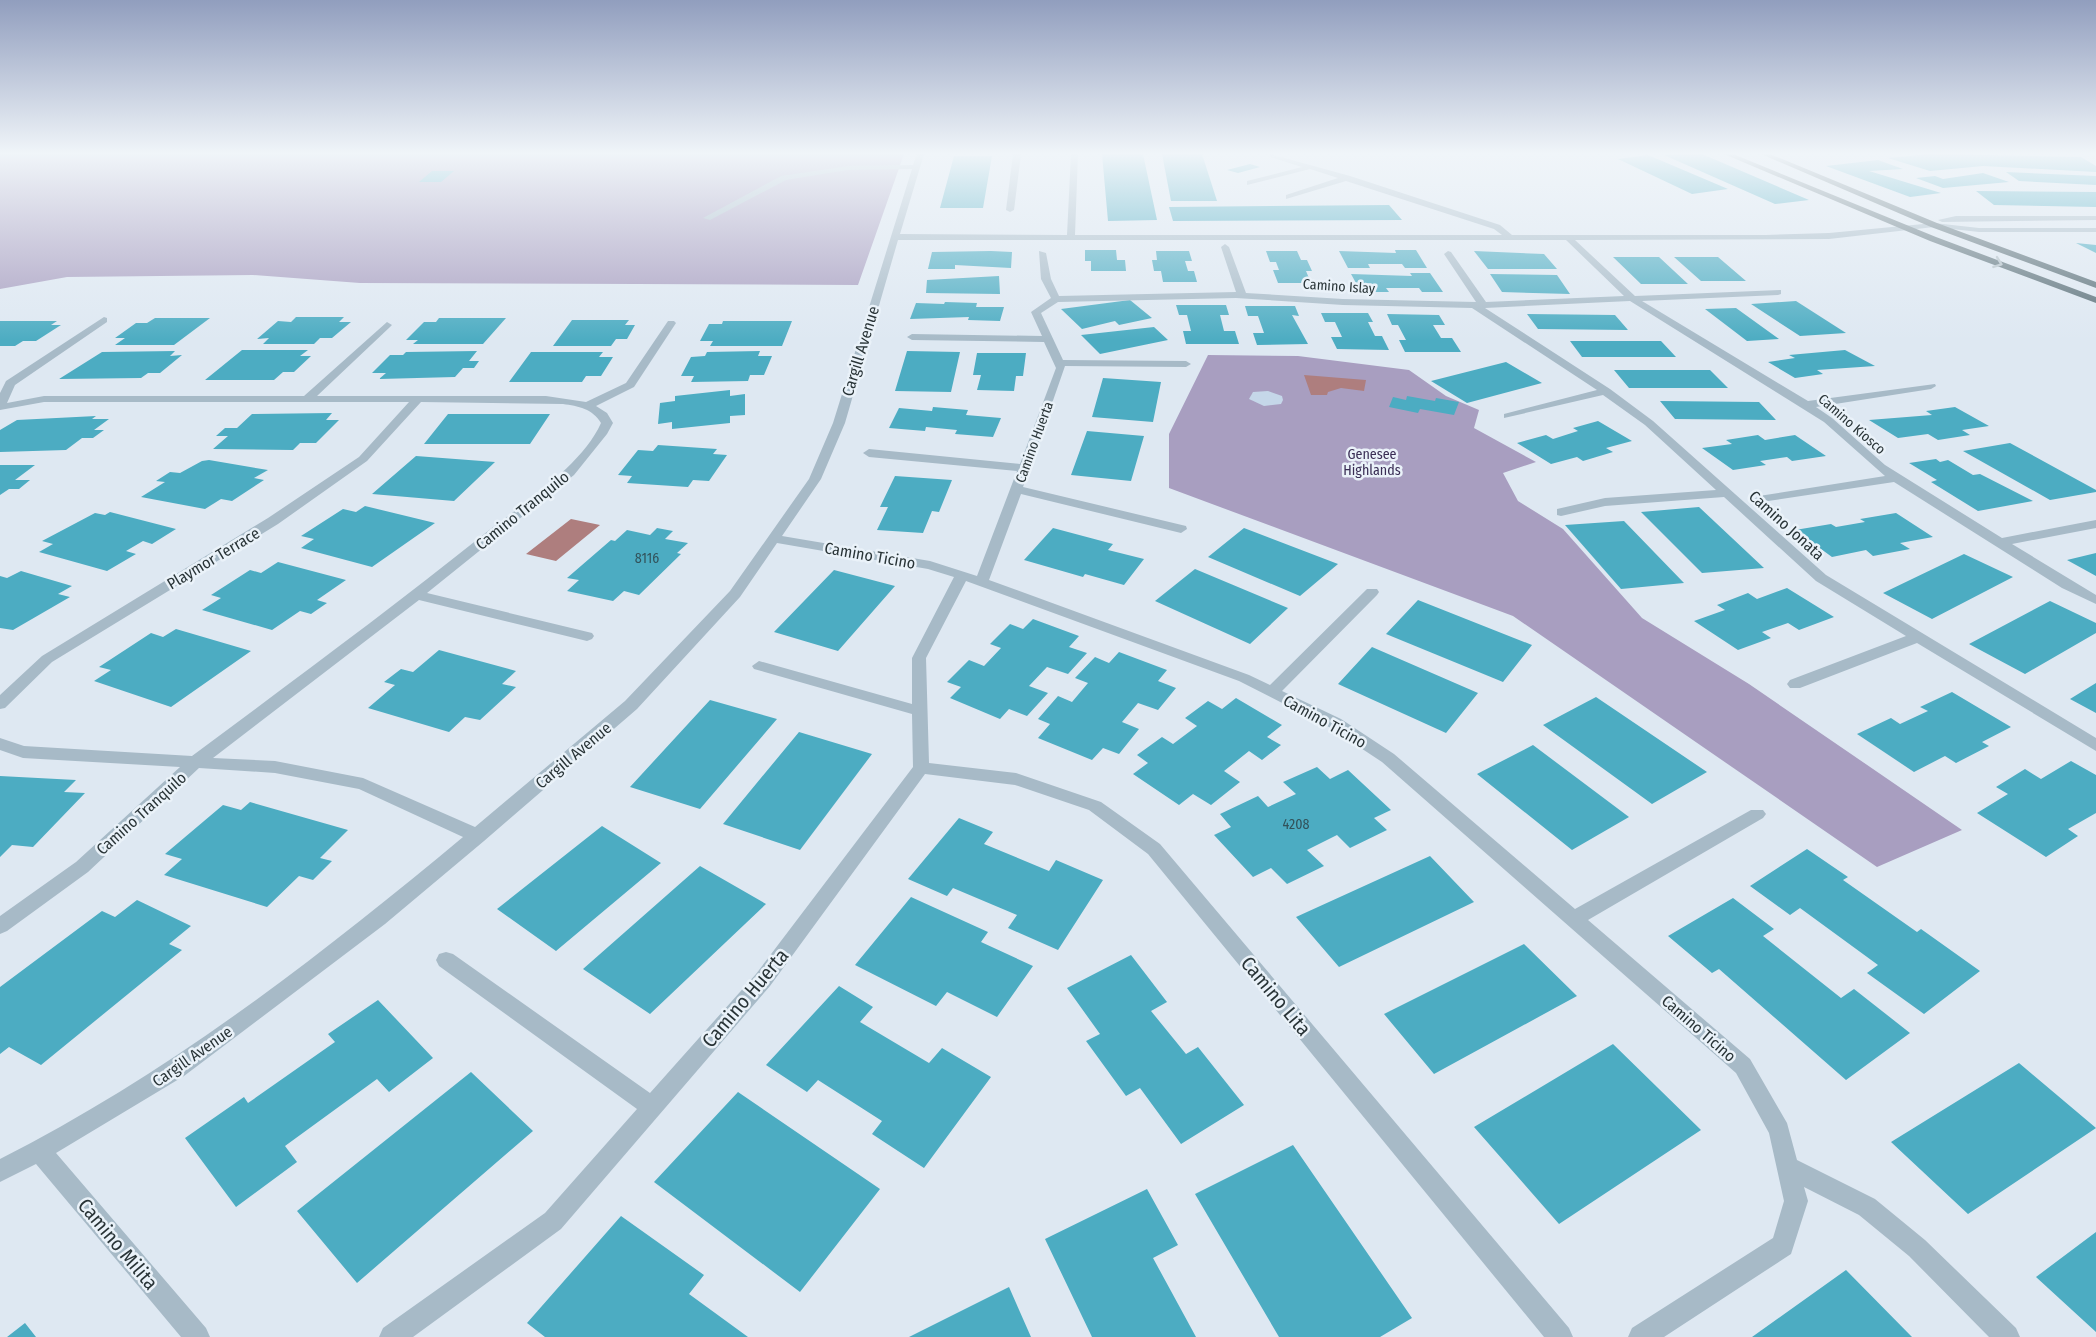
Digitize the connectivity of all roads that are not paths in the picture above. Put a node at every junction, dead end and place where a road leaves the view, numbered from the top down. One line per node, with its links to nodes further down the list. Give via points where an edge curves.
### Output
1 (710, 216): 7 (street)
2 (901, 216): 12 (street, Cargill Avenue)
3 (1072, 216): 13 (street)
4 (1465, 216): 14 (street, via 1497,227)
5 (1878, 216): 10 (main road)
6 (1913, 216): 9 (main road)
7 (707, 218)
8 (2096, 218): 9 (street, via 1946,218)
9 (1934, 225): 10 (street); 11 (street, via 1979,230); 19 (main road)
10 (1904, 227): 15 (street, via 1829,236); 24 (main road, one-way to 24)
11 (2096, 230)
12 (894, 237): 13 (street); 50 (street, Cargill Avenue, via 839,423 815,479)
13 (1071, 237): 14 (street)
14 (1511, 239): 15 (street)
15 (1569, 239): 23 (street, Camino Kiosco)
16 (1225, 247): 21 (street)
17 (1042, 253): 22 (street, via 1046,279)
18 (1449, 254): 25 (street)
19 (2096, 285)
20 (1778, 292): 23 (street, Camino Islay)
21 (1242, 296): 22 (street, Camino Islay); 25 (street, Camino Islay)
22 (1056, 299): 30 (street, Camino Islay, via 1036,312)
23 (1634, 300): 25 (street, Camino Islay); 38 (street, Camino Kiosco)
24 (2096, 300)
25 (1479, 305): 34 (street, Camino Jonata)
26 (104, 320): 39 (street, via 10,383)
27 (671, 323): 37 (street, via 630,385)
28 (387, 325): 35 (street)
29 (912, 336): 30 (street)
30 (1049, 339): 31 (street)
31 (1059, 363): 32 (street); 42 (street, Camino Huerta, via 1061,368)
32 (1186, 364)
33 (1931, 386): 38 (street)
34 (1606, 391): 40 (street); 45 (street, Camino Jonata, via 1649,423)
35 (306, 400): 36 (street); 39 (street, via 44,399)
36 (417, 400): 37 (street, via 546,399); 62 (street, Playmor Terrace, via 363,459 273,521 48,659)
37 (588, 405): 55 (street, Camino Tranquilo, via 603,415 607,423 570,472)
38 (1806, 405): 43 (street, Camino Kiosco)
39 (0, 406)
40 (1508, 416)
41 (869, 453): 42 (street)
42 (1024, 468): 44 (street, Camino Huerta)
43 (1895, 478): 46 (street); 51 (street, Camino Kiosco)
44 (1017, 489): 49 (street); 53 (street, Camino Huerta)
45 (1727, 493): 47 (street, via 1605,502); 58 (street, Camino Jonata, via 1821,578)
46 (1759, 500)
47 (1561, 512)
48 (2096, 524): 51 (street)
49 (1181, 529)
50 (776, 538): 52 (street, Camino Ticino, via 930,565); 69 (street, Cargill Avenue, via 735,594 631,705)
51 (1999, 543): 56 (street, Camino Kiosco)
52 (962, 575): 53 (street, Camino Ticino); 63 (street, via 918,658)
53 (982, 582): 61 (street, Camino Ticino, via 1244,678)
54 (1372, 592): 61 (street)
55 (416, 596): 57 (street); 66 (street, Camino Tranquilo)
56 (2096, 600)
57 (586, 636)
58 (1918, 637): 60 (street); 65 (street, Camino Jonata)
59 (759, 666): 63 (street)
60 (1795, 684)
61 (1272, 692): 70 (street, Camino Ticino, via 1335,723 1389,758)
62 (0, 704)
63 (920, 711): 67 (street)
64 (0, 744): 66 (street, via 22,752)
65 (2096, 745)
66 (196, 762): 69 (street, via 275,767 363,784); 71 (street, Camino Tranquilo, via 82,867)
67 (921, 768): 73 (street, Camino Huerta, via 763,980); 79 (street, Camino Lita, via 1016,779 1095,806 1154,849)
68 (1756, 814): 70 (street)
69 (478, 836): 74 (street, Cargill Avenue, via 378,919 177,1069)
70 (1573, 918): 75 (street, Camino Ticino, via 1743,1066 1779,1130)
71 (0, 926)
72 (446, 960): 73 (street)
73 (652, 1107): 78 (street, Camino Huerta, via 553,1221)
74 (39, 1151): 76 (street, Cargill Avenue); 77 (street, Camino Milita)
75 (1788, 1167): 80 (street, Camino Ticino, via 1796,1201 1783,1246); 81 (street, via 1867,1207 1917,1248)
76 (0, 1171)
77 (197, 1337)
78 (392, 1337)
79 (1560, 1337)
80 (1641, 1337)
81 (2007, 1337)

